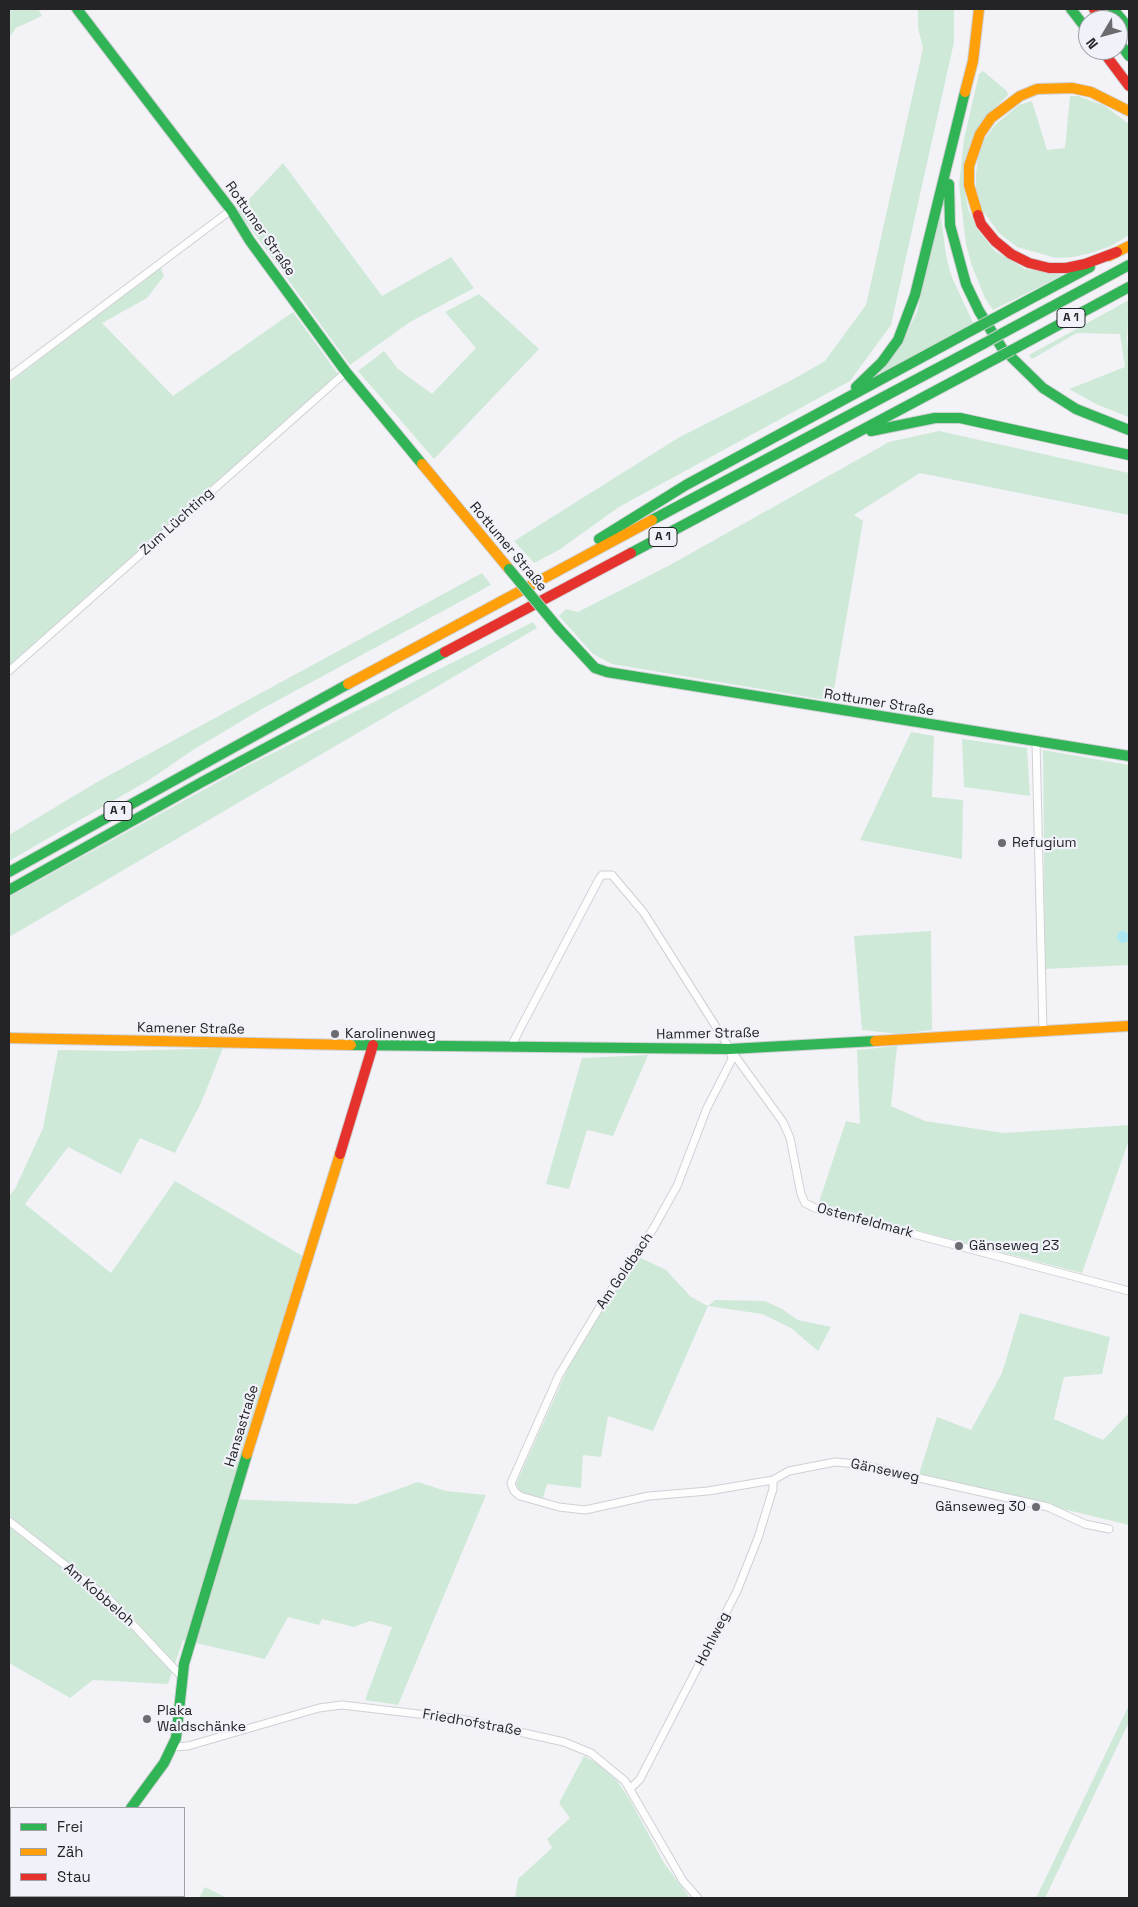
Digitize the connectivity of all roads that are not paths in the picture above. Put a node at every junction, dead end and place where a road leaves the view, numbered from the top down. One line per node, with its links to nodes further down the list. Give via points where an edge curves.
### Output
1 (77, 9): 9 (main road, Rottumer Straße)
2 (979, 9): 8 (main road, via 973,61)
3 (1114, 9): 4 (main road)
4 (1129, 28)
5 (1110, 60): 6 (main road)
6 (1129, 86)
7 (1129, 111): 11 (main road, via 1091,92 1072,88 1037,90 1020,96 991,118 980,134 969,166 971,194 981,224 1011,254 1029,263 1066,268)
8 (953, 146): 16 (main road, via 915,295 898,340 866,378); 17 (main road, via 948,192 954,242 966,284 990,329 1019,366 1043,388 1076,409)
9 (231, 210): 14 (main road, Rottumer Straße); 15 (street)
10 (1129, 246): 11 (main road)
11 (1117, 252): 16 (main road, bridge)
12 (1129, 265): 20 (main road, A 1, bridge)
13 (1129, 287): 18 (main road, A 1, bridge)
14 (346, 372): 21 (street, Zum Lüchting); 22 (main road, Rottumer Straße, bridge, via 595,668)
15 (9, 377)
16 (828, 407): 20 (main road, via 686,485 594,542)
17 (1129, 430)
18 (851, 436): 19 (main road, via 910,422 960,418); 25 (main road, A 1, via 241,762)
19 (1129, 455)
20 (559, 569): 24 (main road, A 1, via 227,749)
21 (9, 671)
22 (1036, 742): 23 (main road, Rottumer Straße); 27 (street)
23 (1129, 756)
24 (9, 872)
25 (9, 890)
26 (1129, 1026): 27 (main road, Hammer Straße)
27 (1042, 1032): 31 (main road, Hammer Straße)
28 (9, 1038): 29 (main road, Kamener Straße)
29 (373, 1045): 30 (main road, Hammer Straße); 37 (main road, Hansastraße, via 199,1610)
30 (510, 1048): 31 (main road, Hammer Straße); 31 (street, Ostenfeldmark, via 599,879 608,874 644,913)
31 (730, 1049): 32 (street, Ostenfeldmark, via 783,1122 794,1154 800,1194 810,1206); 34 (street, Am Goldbach, via 732,1060 707,1108 677,1186 559,1375 511,1483)
32 (1129, 1291)
33 (773, 1480): 34 (street, Gänseweg, via 708,1491 650,1496 585,1510 559,1507 520,1496); 36 (street, Gänseweg, via 810,1465 857,1464 1048,1508 1085,1524); 39 (street, Hohlweg, via 758,1538 737,1592 640,1779)
34 (514, 1491)
35 (9, 1521): 37 (street, Am Kobbeloh, via 111,1601)
36 (1108, 1529)
37 (182, 1677): 38 (main road, Hansastraße)
38 (174, 1747): 39 (street, Friedhofstraße, via 188,1746 319,1708 355,1705 461,1719 564,1742 600,1760); 40 (main road, Hansastraße)
39 (630, 1788): 41 (street, Friedhofstraße, via 676,1869)
40 (132, 1807)
41 (698, 1898)

